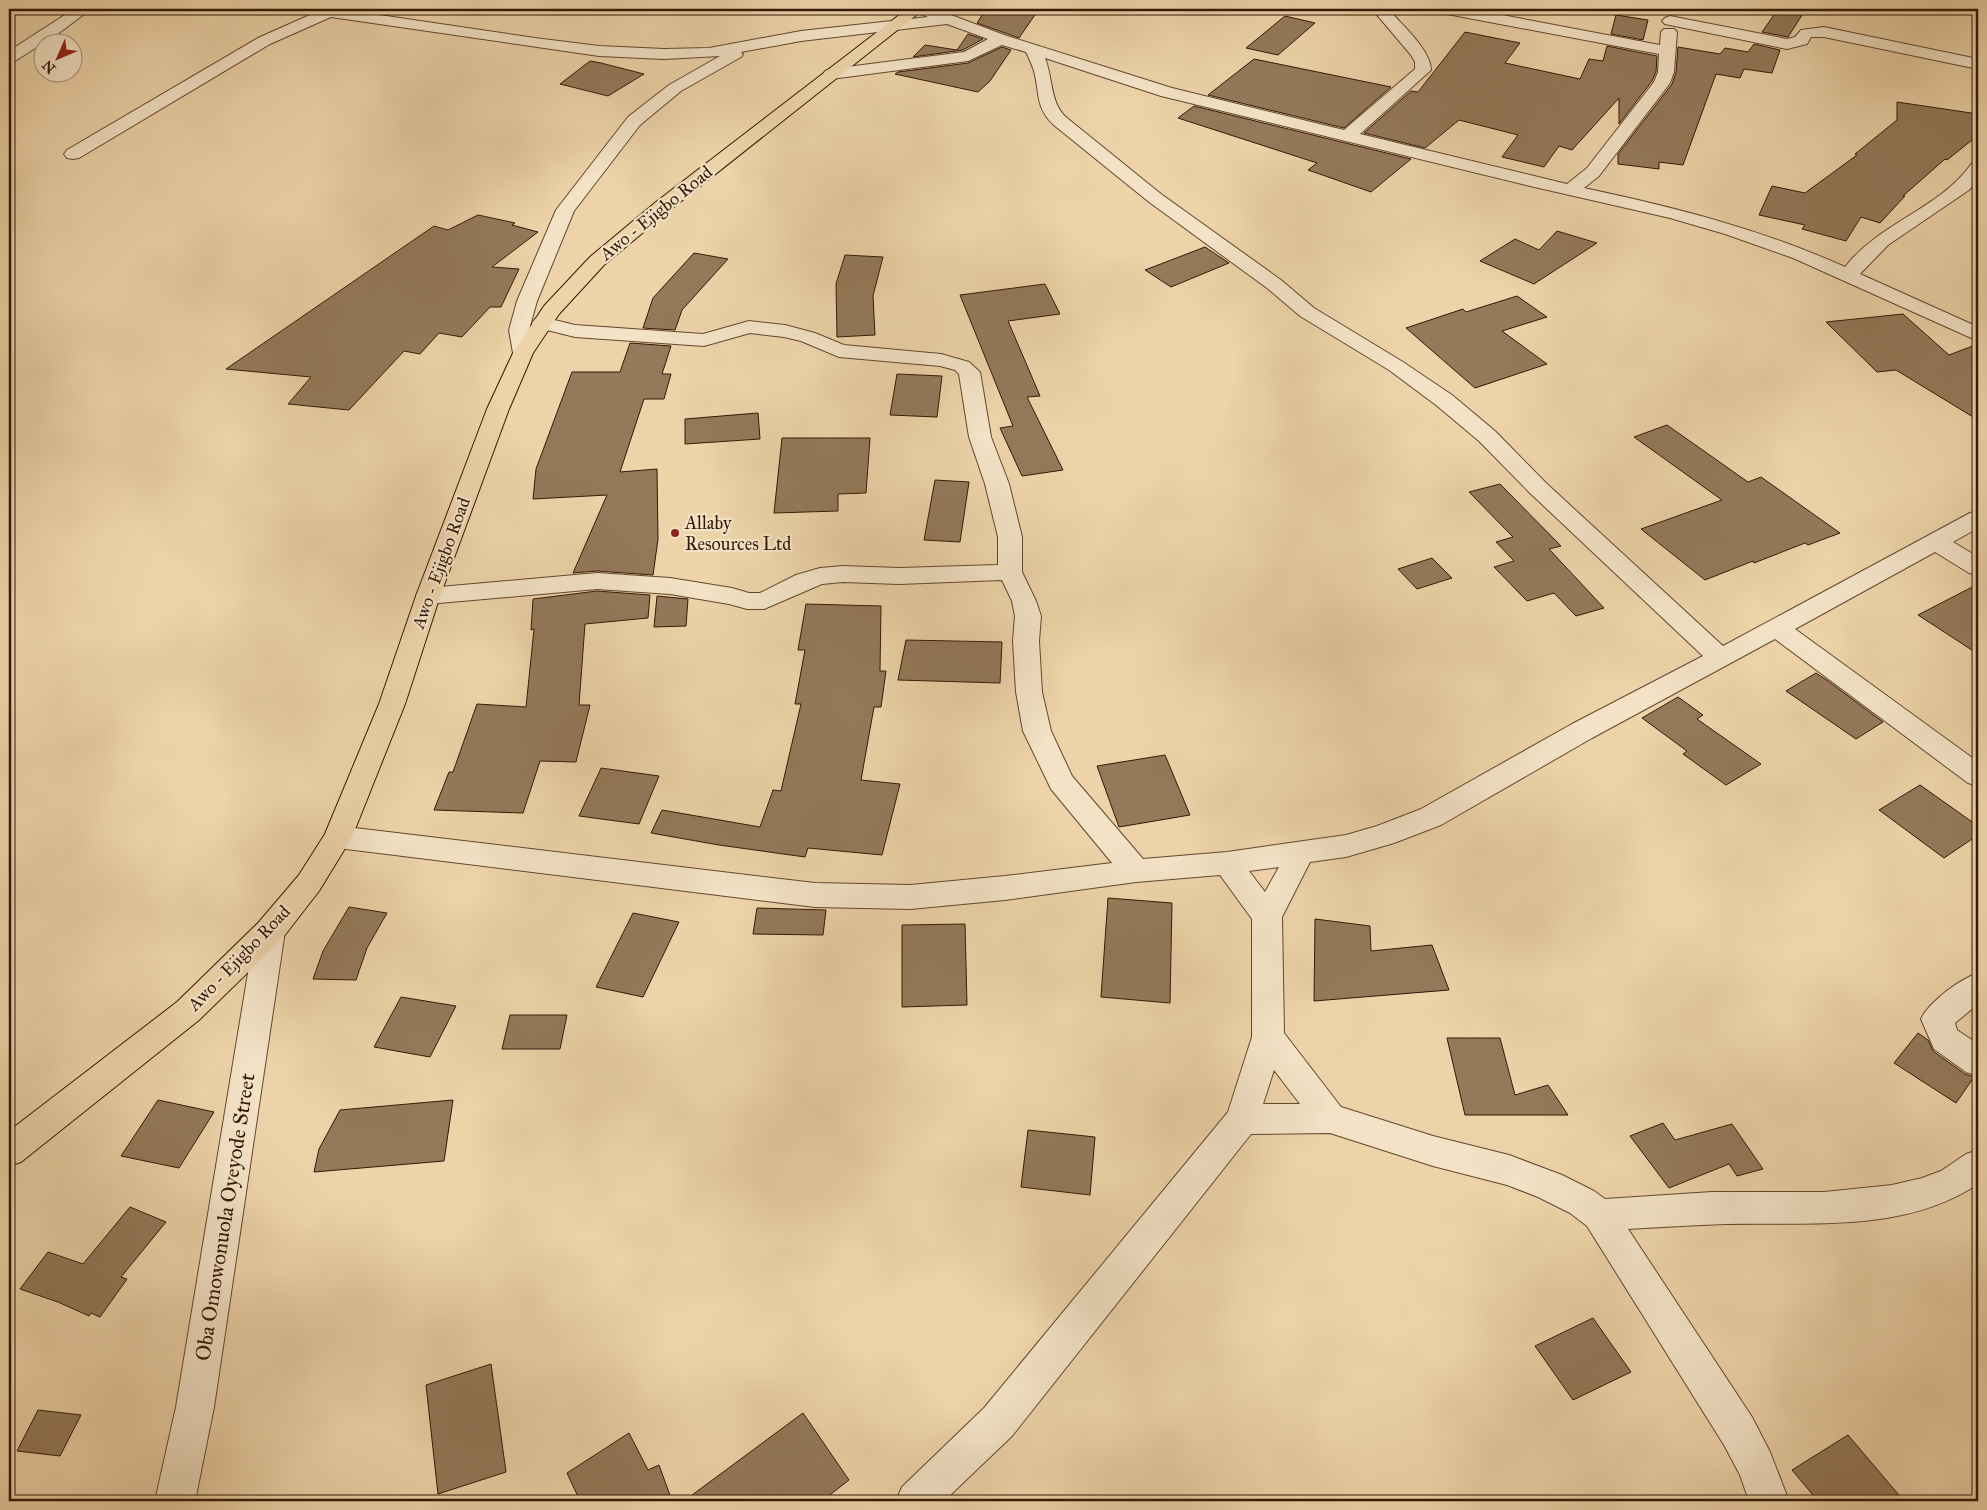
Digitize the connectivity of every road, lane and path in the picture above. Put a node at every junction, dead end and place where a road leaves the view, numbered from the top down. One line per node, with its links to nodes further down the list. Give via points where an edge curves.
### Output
1 (83, 9): 15 (street)
2 (310, 9): 7 (street)
3 (916, 9): 10 (main road, Awo - Ejigbo Road)
4 (922, 9): 9 (street)
5 (1380, 9): 18 (street, via 1418,53 1423,70)
6 (1447, 9): 14 (street)
7 (330, 12): 12 (street, via 599,51 688,54); 19 (street, via 264,41)
8 (1672, 15): 14 (street); 16 (street, via 1787,44 1801,41 1806,33 1824,32)
9 (948, 19): 10 (street); 11 (street)
10 (895, 26): 12 (street, via 810,34); 17 (main road, Awo - Ejigbo Road)
11 (1001, 39): 13 (street); 17 (street, via 968,56)
12 (752, 45): 25 (street, via 653,104 634,121 570,202 526,301 518,330)
13 (1033, 49): 18 (street, via 1167,92); 32 (street, via 1042,71 1048,106 1061,122 1155,198 1274,284 1307,312 1396,366 1444,400 1487,436 1538,488)
14 (1666, 51): 21 (street, via 1666,72 1662,83 1593,172)
15 (9, 58)
16 (1978, 64)
17 (831, 74): 23 (main road, Awo - Ejigbo Road, via 596,261)
18 (1348, 136): 21 (street)
19 (73, 154)
20 (1978, 167): 22 (street, via 1960,188 1886,237 1858,262)
21 (1570, 190): 22 (street, via 1674,213 1732,230)
22 (1849, 275): 24 (street)
23 (542, 323): 25 (main road, Awo - Ejigbo Road); 29 (street, via 575,331 704,340 749,327 808,337 839,351 940,360 962,366 969,372 980,437 997,484 1010,536)
24 (1978, 335)
25 (523, 353): 30 (main road, Awo - Ejigbo Road, via 498,409)
26 (1978, 518): 27 (street)
27 (1936, 542): 28 (street); 31 (street)
28 (1978, 567)
29 (1010, 572): 30 (street, via 820,576 764,601 747,601 670,586 597,582); 37 (street, via 1028,616 1029,692 1037,731 1061,782)
30 (428, 596): 34 (main road, Awo - Ejigbo Road, via 392,704)
31 (1777, 628): 32 (street); 33 (street)
32 (1721, 658): 35 (street, via 1582,731 1431,817 1384,836 1346,846)
33 (1978, 776)
34 (338, 837): 37 (street, via 815,895 910,897); 39 (main road, Awo - Ejigbo Road, via 309,883)
35 (1301, 852): 36 (street); 38 (street)
36 (1227, 863): 37 (street); 38 (street)
37 (1136, 871)
38 (1267, 917): 41 (street)
39 (270, 932): 45 (main road, Awo - Ejigbo Road, via 188,1012); 49 (street, Oba Omowonuola Oyeyode Street, via 195,1406)
40 (1978, 986): 42 (street, via 1937,1019 1945,1039)
41 (1268, 1037): 43 (street); 44 (street)
42 (1978, 1062)
43 (1330, 1118): 44 (street); 47 (street, via 1433,1151 1509,1170 1550,1186)
44 (1242, 1119): 48 (street, via 998,1422)
45 (9, 1151)
46 (1978, 1166): 47 (street, via 1965,1176 1919,1195 1859,1206)
47 (1599, 1214): 50 (street, via 1738,1431)
48 (920, 1500)
49 (175, 1501)
50 (1769, 1501)

